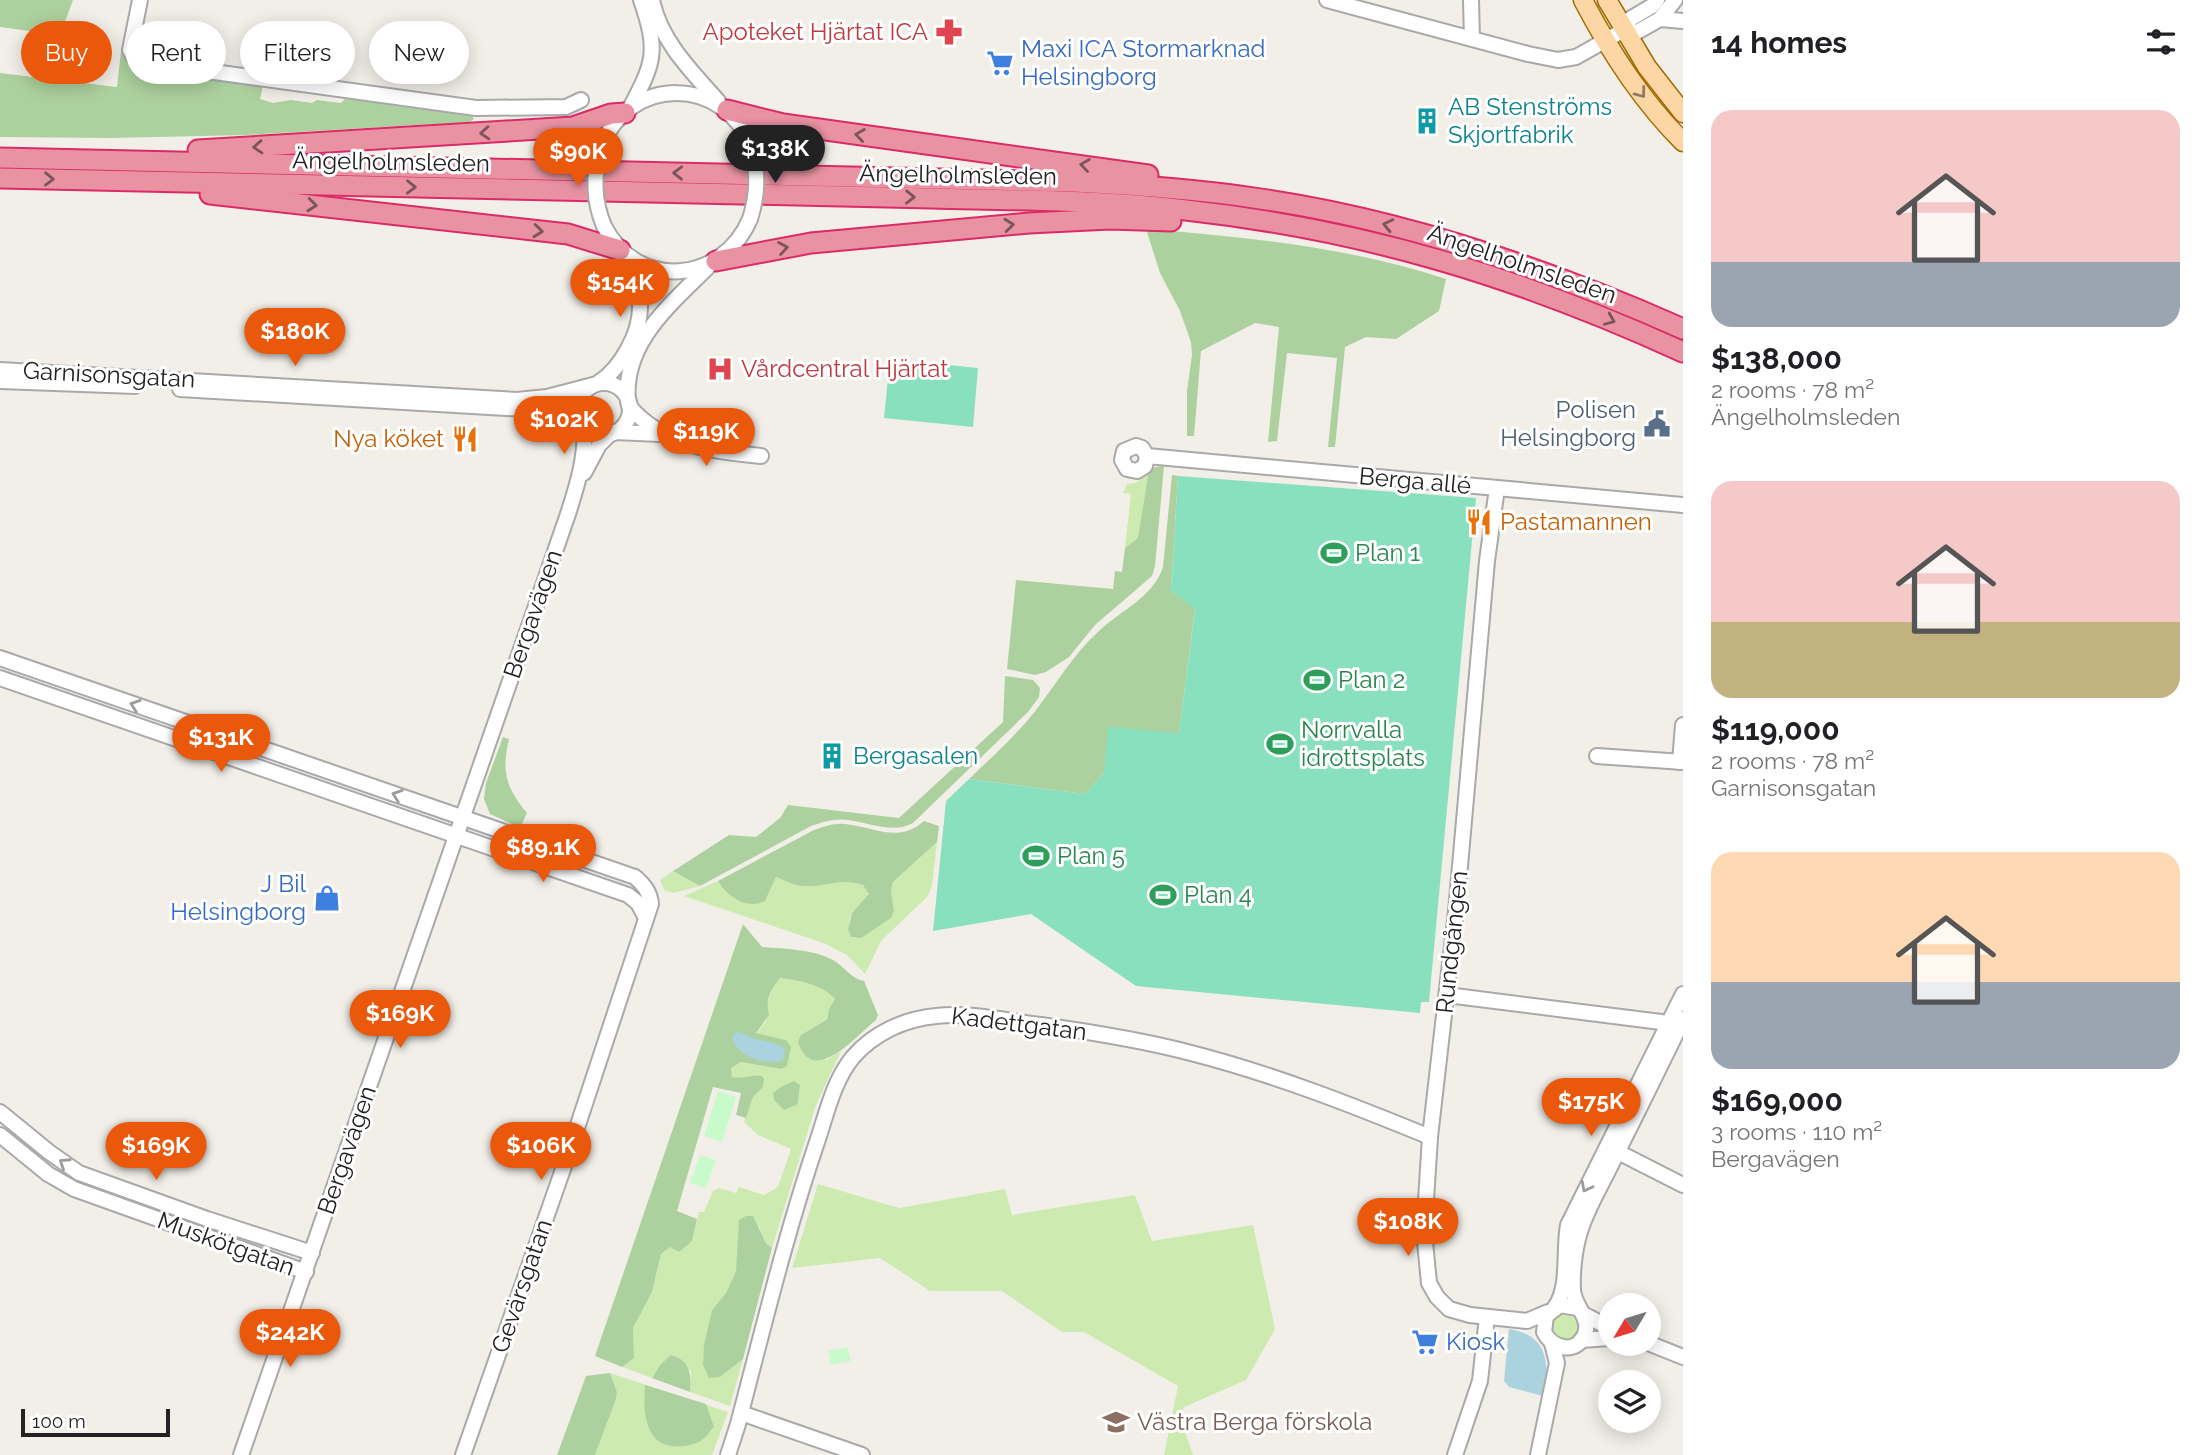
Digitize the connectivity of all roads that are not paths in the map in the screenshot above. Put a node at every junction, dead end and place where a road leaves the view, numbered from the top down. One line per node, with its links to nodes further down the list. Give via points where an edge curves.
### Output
1 (140, 0): 14 (street, via 130,50 141,62 476,108 566,107)
2 (640, 0): 16 (street, via 652,51 646,80)
3 (652, 0): 15 (street, via 673,47)
4 (1327, 0): 12 (street)
5 (1471, 0): 12 (street)
6 (1583, 0): 13 (main road)
7 (1607, 0): 11 (main road)
8 (1678, 1): 9 (street)
9 (1656, 9): 10 (street); 11 (street, via 1637,32)
10 (1683, 21)
11 (1624, 30): 13 (street); 17 (main road)
12 (1472, 39): 13 (street, via 1558,60 1576,57)
13 (1605, 40): 18 (main road, one-way to 18, via 1647,101)
14 (581, 100)
15 (724, 108): 16 (street, via 692,94 671,93); 23 (highway, one-way to 15, via 1205,184 783,124); 25 (street, bridge, via 752,148 758,187 741,239)
16 (627, 111): 20 (highway, one-way to 20, via 573,127 234,149 71,151); 24 (street, bridge, via 601,147 595,187 604,226)
17 (1683, 113)
18 (1683, 142)
19 (0, 158): 20 (highway, Ängelholmsleden)
20 (34, 158): 23 (highway, Ängelholmsleden, one-way to 20, via 1166,187 1074,181)
21 (0, 178): 22 (highway, Ängelholmsleden, one-way to 22)
22 (98, 180): 24 (highway, one-way to 24, via 153,190 568,234); 26 (highway, Ängelholmsleden, one-way to 26, via 1082,202 1184,209 1346,235)
23 (1297, 205): 27 (highway, Ängelholmsleden, one-way to 23, via 1509,259 1391,225)
24 (624, 253): 25 (street, via 650,267 670,270 698,270); 31 (street, via 640,304 636,328 617,367)
25 (713, 263): 26 (highway, one-way to 26, via 811,243 1121,219 1312,237); 32 (street, via 650,328 631,366)
26 (1524, 285): 28 (highway, Ängelholmsleden, one-way to 28)
27 (1683, 329)
28 (1683, 352)
29 (0, 370): 31 (street, Garnisonsgatan, via 517,400)
30 (0, 381): 33 (street, Garnisonsgatan, via 559,411)
31 (595, 384): 32 (street, via 614,385); 33 (street, via 580,397)
32 (629, 404): 34 (street, via 626,421); 35 (street, via 646,424)
33 (582, 423): 34 (street, via 596,433); 38 (street, Bergavägen)
34 (613, 433): 35 (street); 38 (street, Bergavägen, via 599,444)
35 (663, 434): 36 (street, via 702,449)
36 (761, 456)
37 (1147, 456): 39 (street, Berga allé)
38 (577, 487): 46 (street, Bergavägen)
39 (1497, 488): 40 (street, Berga allé); 50 (street, Rundgången)
40 (1683, 505)
41 (0, 658): 46 (street, Gevärsgatan, one-way to 41)
42 (0, 678): 47 (street)
43 (1683, 725): 45 (street)
44 (1597, 756): 45 (street)
45 (1681, 762)
46 (461, 817): 47 (street, Bergavägen); 48 (street, Gevärsgatan, via 635,877 650,896)
47 (455, 835): 48 (street, via 628,895); 57 (street, Bergavägen)
48 (646, 918): 73 (street, Gevärsgatan)
49 (1683, 994): 51 (street)
50 (1447, 995): 51 (street); 54 (street, Rundgången)
51 (1678, 1027): 55 (street); 59 (street, one-way to 59, via 1568,1226 1563,1290)
52 (0, 1111): 57 (street, Muskötgatan, one-way to 52, via 79,1173)
53 (0, 1135): 58 (street, Muskötgatan, via 74,1189)
54 (1430, 1137): 61 (street, Rundgången, via 1424,1232 1429,1283 1449,1309); 71 (street, Kadettgatan, via 1259,1072 1113,1036 955,1016 924,1017 896,1026 856,1054 835,1091 796,1207)
55 (1618, 1152): 56 (street); 60 (street, via 1581,1226 1573,1277)
56 (1683, 1185)
57 (312, 1253): 58 (street, Bergavägen)
58 (306, 1272): 72 (street, Bergavägen)
59 (1551, 1310): 60 (street, via 1566,1304); 62 (street, Rundgången); 64 (street, via 1544,1324)
60 (1580, 1311): 63 (street); 66 (street, via 1586,1332)
61 (1487, 1317): 62 (street, Rundgången); 76 (street, via 1480,1381)
62 (1527, 1321): 64 (street, Rundgången)
63 (1598, 1321)
64 (1548, 1337): 66 (street, via 1560,1347); 77 (street, via 1557,1363)
65 (1598, 1340): 66 (street)
66 (1576, 1344): 78 (street, via 1563,1364)
67 (1661, 1348): 69 (street)
68 (1661, 1349): 69 (street)
69 (1668, 1351): 70 (street)
70 (1683, 1357)
71 (741, 1413): 74 (street, Kadettgatan); 75 (street)
72 (241, 1455)
73 (463, 1455)
74 (727, 1455)
75 (862, 1455)
76 (1455, 1455)
77 (1538, 1455)
78 (1548, 1455)

